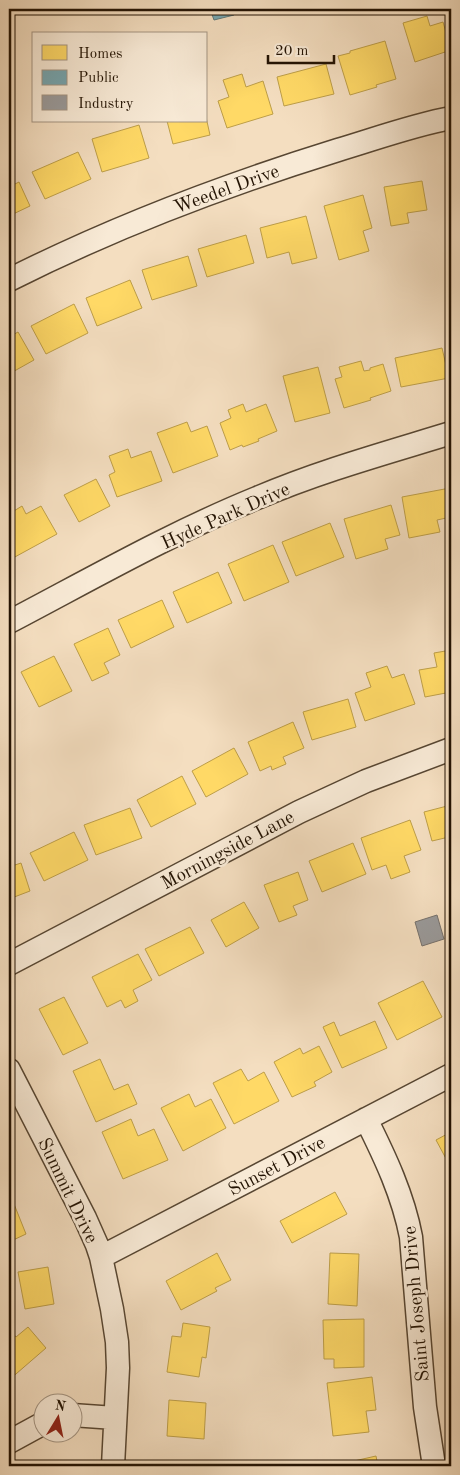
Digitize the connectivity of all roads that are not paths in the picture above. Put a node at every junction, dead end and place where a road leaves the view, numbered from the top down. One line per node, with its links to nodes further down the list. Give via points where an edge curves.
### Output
1 (451, 118): 2 (street, Weedel Drive, via 243,181 112,232)
2 (9, 280)
3 (451, 432): 4 (street, Hyde Park Drive, via 314,475 251,500)
4 (9, 622)
5 (451, 749): 6 (street, Morningside Lane, via 375,777 299,812)
6 (9, 964)
7 (9, 1070): 10 (street, Summit Drive, via 85,1218)
8 (451, 1074): 9 (street, Sunset Drive)
9 (366, 1119): 10 (street, Sunset Drive); 16 (street, Saint Joseph Drive, via 407,1216 425,1407)
10 (101, 1257): 12 (street, Summit Drive, via 117,1342)
11 (82, 1416): 12 (street)
12 (116, 1418): 15 (street, Summit Drive)
13 (32, 1429): 14 (street)
14 (9, 1442)
15 (113, 1466)
16 (434, 1466)

